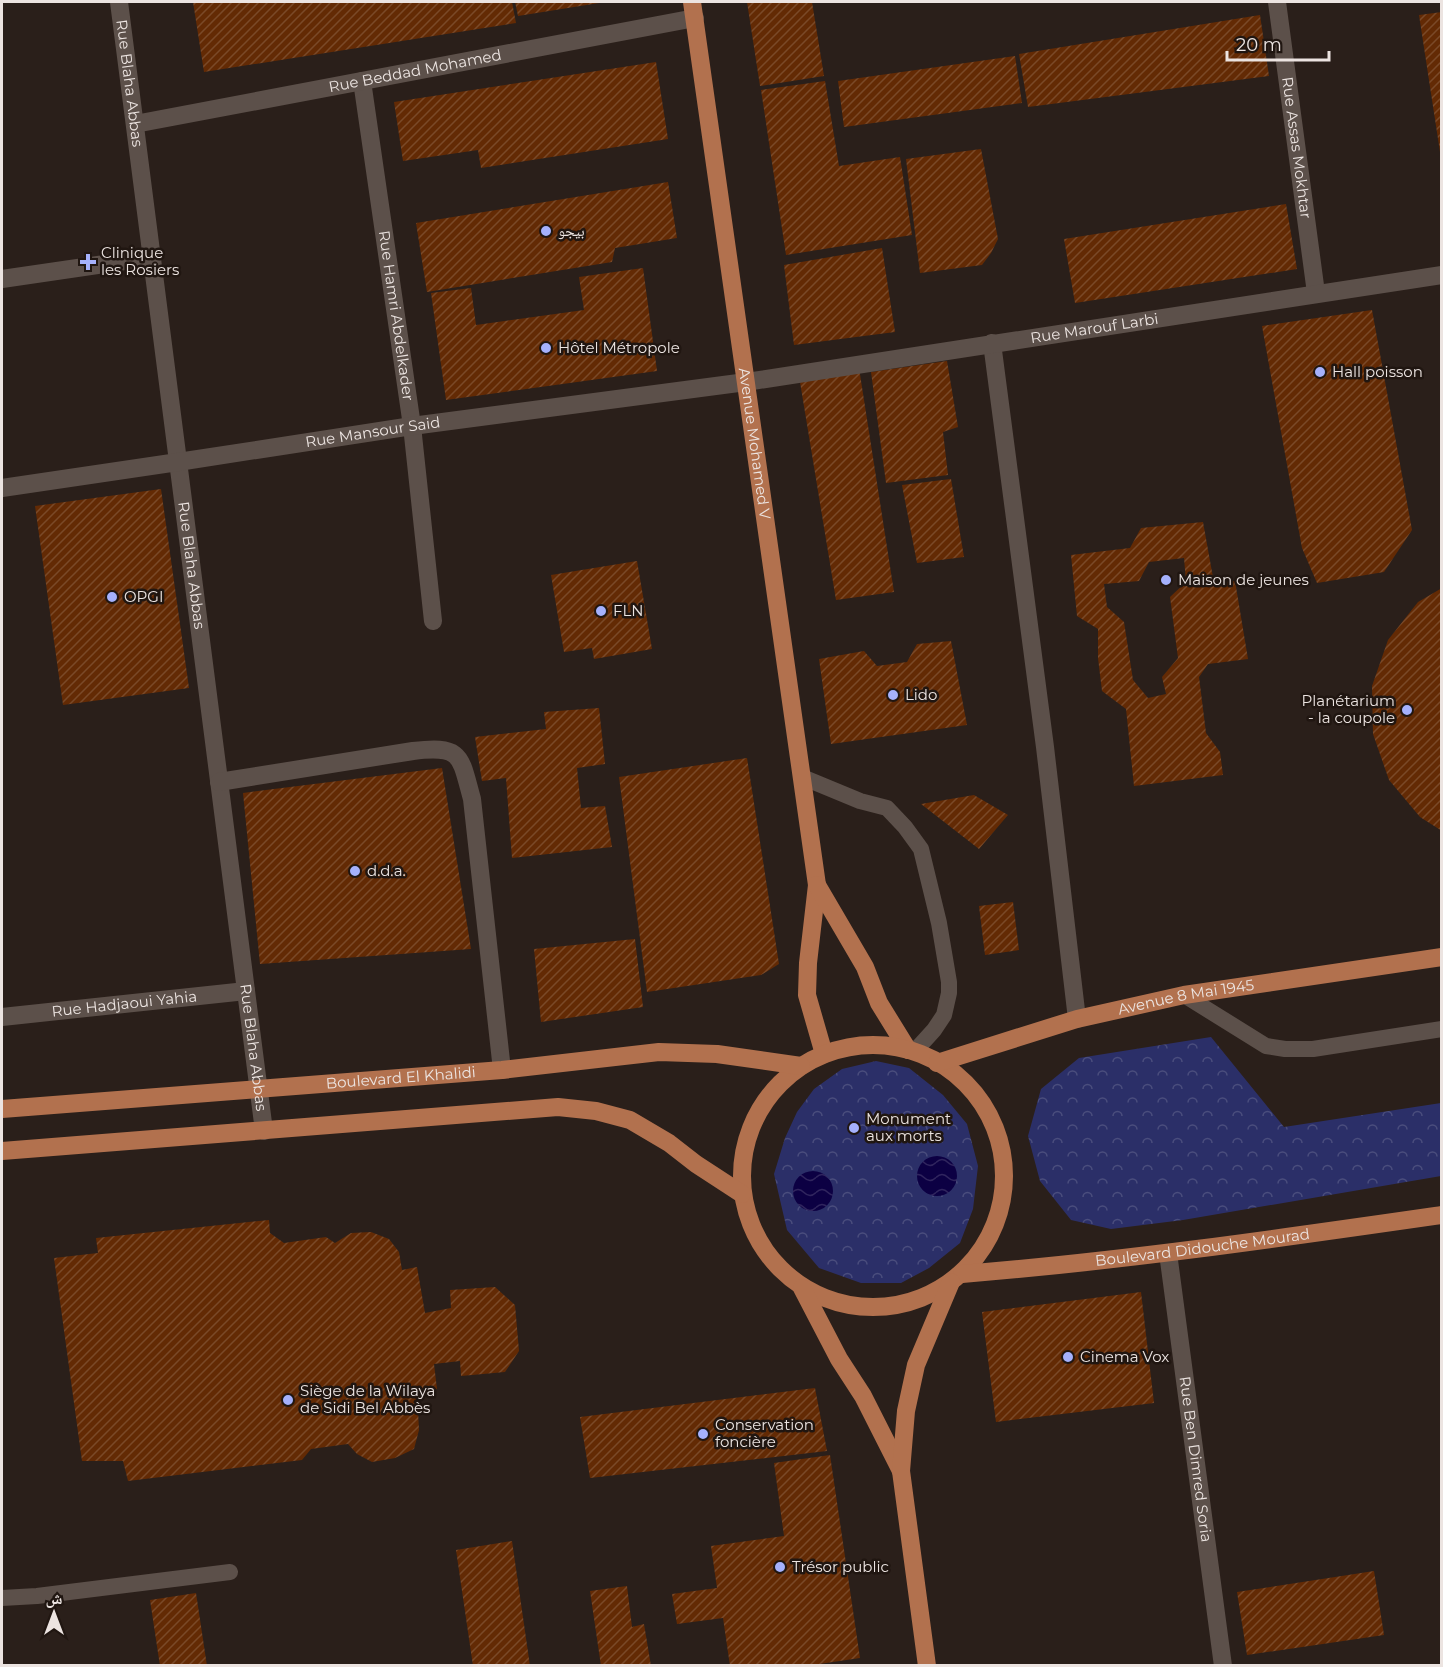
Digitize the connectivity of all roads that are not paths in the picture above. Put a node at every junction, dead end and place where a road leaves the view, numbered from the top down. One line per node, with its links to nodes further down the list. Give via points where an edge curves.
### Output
1 (119, 2): 5 (street, Rue Blaha Abbas)
2 (1277, 2): 9 (street, Rue Assas Mokhtar)
3 (694, 10): 4 (street, Rue Beddad Mohamed); 11 (main road, Avenue Mohamed V)
4 (362, 81): 5 (street, Rue Beddad Mohamed); 12 (street, Rue Hamri Abdelkader)
5 (135, 124): 6 (street, Rue Blaha Abbas)
6 (152, 257): 8 (street); 13 (street, Rue Blaha Abbas)
7 (1442, 275): 9 (street, Rue Marouf Larbi)
8 (2, 279)
9 (1316, 293): 10 (street, Rue Marouf Larbi)
10 (992, 343): 11 (street, Rue Marouf Larbi); 23 (street)
11 (746, 382): 12 (street, Rue Mansour Said); 16 (main road, Avenue Mohamed V)
12 (412, 426): 13 (street, Rue Mansour Said); 15 (street, Rue Hamri Abdelkader)
13 (178, 462): 14 (street, Rue Mansour Said); 17 (street, Rue Blaha Abbas)
14 (2, 488)
15 (433, 621)
16 (802, 777): 18 (main road, Avenue Mohamed V); 25 (lane, via 887,808 921,849 939,923 949,993 944,1015)
17 (219, 782): 20 (street, Rue Blaha Abbas); 29 (street, via 413,751 453,752 462,762 472,799)
18 (817, 885): 25 (main road, via 865,967 879,1003); 26 (main road, via 807,995)
19 (1442, 957): 21 (main road, Avenue 8 Mai 1945)
20 (246, 991): 22 (street, Rue Hadjaoui Yahia); 30 (street, Rue Blaha Abbas)
21 (1184, 995): 23 (main road, Avenue 8 Mai 1945); 24 (lane, via 1266,1046 1285,1049 1313,1049)
22 (2, 1017)
23 (1077, 1018): 27 (main road, Avenue 8 Mai 1945)
24 (1442, 1029)
25 (911, 1051): 26 (main road, via 866,1045); 27 (main road)
26 (824, 1054): 28 (main road)
27 (937, 1063): 37 (main road, via 966,1084 985,1108 1004,1156 1001,1208 992,1232 979,1254)
28 (801, 1066): 29 (main road, Boulevard El Khalidi, via 717,1054 659,1052); 34 (main road, via 778,1084 747,1135 741,1164)
29 (502, 1070): 30 (main road, Boulevard El Khalidi)
30 (259, 1089): 31 (main road, Boulevard El Khalidi); 32 (street, Rue Blaha Abbas)
31 (2, 1109)
32 (264, 1131): 33 (main road); 34 (main road, via 558,1107 596,1111 630,1120)
33 (2, 1151)
34 (742, 1194): 38 (main road, via 752,1230 773,1262)
35 (1442, 1215): 36 (main road, Boulevard Didouche Mourad)
36 (1168, 1253): 37 (main road, Boulevard Didouche Mourad); 43 (street, Rue Ben Dimred Soria)
37 (956, 1278): 38 (main road, via 928,1296 877,1308 851,1306); 39 (main road, via 916,1365 906,1411)
38 (802, 1288): 39 (main road, via 839,1359 864,1396)
39 (901, 1471): 42 (main road)
40 (230, 1572): 41 (lane)
41 (2, 1598)
42 (927, 1665)
43 (1223, 1665)

